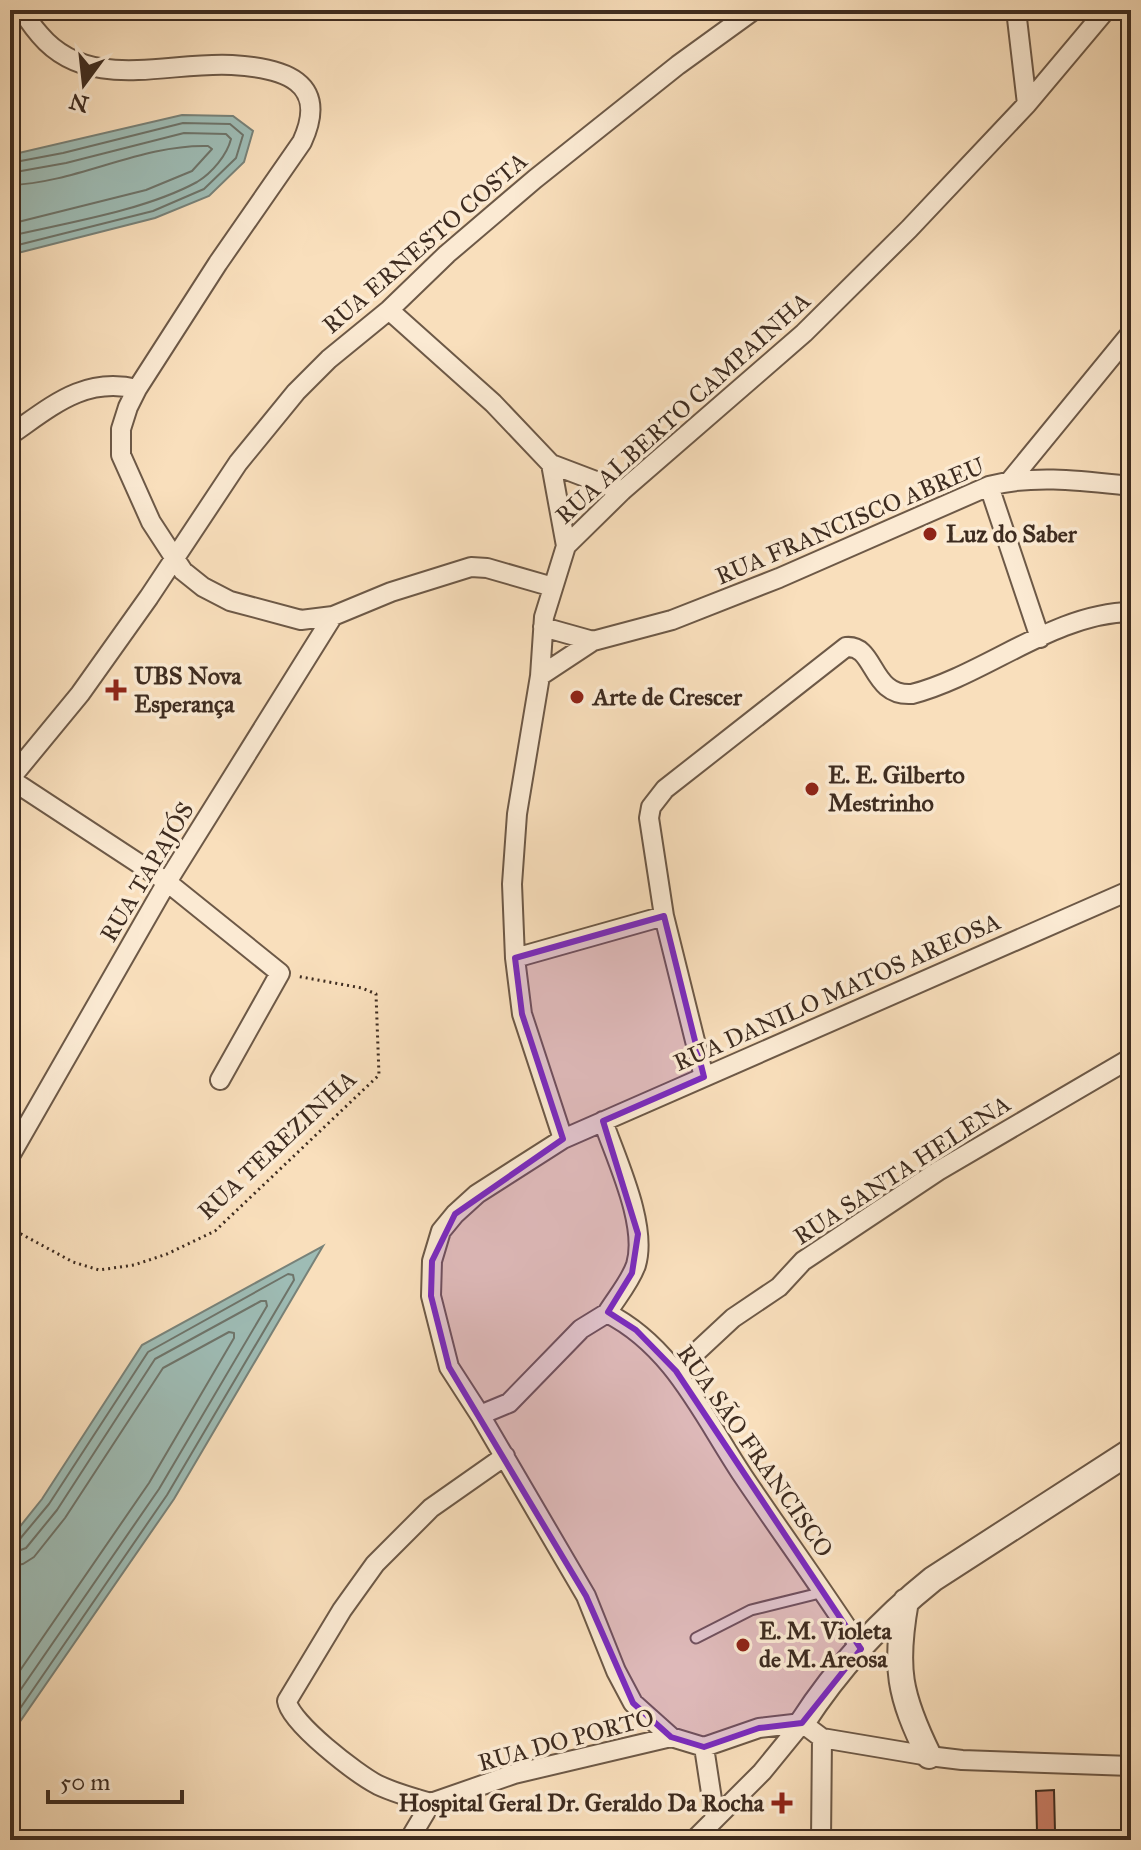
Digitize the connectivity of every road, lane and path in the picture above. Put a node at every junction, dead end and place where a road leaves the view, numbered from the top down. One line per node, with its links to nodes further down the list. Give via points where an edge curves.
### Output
1 (23, 10): 8 (street, via 44,40 79,63 127,71 231,65 282,74 308,91 311,113 302,142)
2 (754, 10): 6 (street, RUA ERNESTO COSTA, via 535,179)
3 (1016, 10): 5 (street)
4 (1106, 10): 5 (street, RUA ALBERTO CAMPAINHA)
5 (1027, 104): 14 (street, RUA ALBERTO CAMPAINHA, via 804,333)
6 (389, 310): 10 (street, via 493,403); 16 (street, RUA ERNESTO COSTA, via 329,359 273,419)
7 (1131, 333): 11 (street)
8 (137, 389): 9 (street, via 101,385 79,391); 16 (street, via 121,429 121,455 140,502)
9 (10, 435)
10 (551, 464): 14 (street); 15 (street)
11 (1009, 482): 12 (street, RUA FRANCISCO ABREU); 13 (street, RUA FRANCISCO ABREU, via 1058,479)
12 (989, 486): 21 (street); 22 (street, RUA FRANCISCO ABREU, via 672,620)
13 (1131, 486)
14 (622, 491): 15 (street, RUA ALBERTO CAMPAINHA)
15 (566, 546): 17 (street, RUA ALBERTO CAMPAINHA)
16 (173, 557): 19 (street, via 203,587 230,601 301,620); 24 (street, RUA ERNESTO COSTA, via 80,694)
17 (553, 587): 19 (street, via 471,567); 20 (street, RUA ALBERTO CAMPAINHA)
18 (1131, 612): 21 (street, via 1085,620)
19 (333, 616): 25 (street, RUA TAPAJÓS)
20 (543, 627): 22 (street); 23 (street, RUA ALBERTO CAMPAINHA)
21 (1040, 638): 27 (street, via 924,691 903,695 887,689 858,649 846,647 689,769 651,807)
22 (593, 641): 23 (street, RUA FRANCISCO ABREU)
23 (540, 676): 28 (street, RUA ALBERTO CAMPAINHA, via 517,814 512,884)
24 (10, 779): 25 (street)
25 (167, 882): 29 (street); 35 (street, RUA TAPAJÓS)
26 (1131, 890): 31 (street, RUA DANILO MATOS AREOSA)
27 (664, 916): 28 (street); 31 (street)
28 (515, 958): 34 (street, RUA ALBERTO CAMPAINHA, via 522,1014)
29 (280, 973): 32 (street); 36 (path, RUA TEREZINHA, via 376,994 379,1075 215,1231 167,1254 99,1270)
30 (1131, 1058): 38 (street, RUA SANTA HELENA, via 938,1171 803,1261)
31 (704, 1077): 33 (street, RUA DANILO MATOS AREOSA)
32 (220, 1080)
33 (603, 1121): 34 (street, RUA DANILO MATOS AREOSA); 37 (street, via 631,1204 639,1251)
34 (563, 1139): 39 (street, via 477,1194 441,1231 432,1261 431,1296 449,1367)
35 (10, 1156)
36 (10, 1228)
37 (607, 1313): 38 (street, RUA SÃO FRANCISCO, via 636,1330); 39 (street, via 581,1329 509,1403)
38 (676, 1371): 42 (street, RUA SÃO FRANCISCO)
39 (480, 1415): 41 (street)
40 (1131, 1451): 43 (street)
41 (505, 1456): 47 (street, via 586,1596 633,1703); 52 (street, via 431,1508 375,1564 287,1701 293,1716 348,1766 378,1785)
42 (824, 1592): 44 (lane, via 751,1610); 45 (street, RUA SÃO FRANCISCO)
43 (906, 1601): 45 (street); 50 (street, via 899,1648 902,1689)
44 (696, 1638)
45 (861, 1649): 46 (street, via 823,1690)
46 (802, 1723): 48 (street); 49 (street, via 759,1728); 53 (street)
47 (671, 1737): 49 (street, RUA DO PORTO); 52 (street, RUA DO PORTO, via 514,1774)
48 (822, 1738): 50 (street); 56 (street)
49 (704, 1747): 53 (street)
50 (929, 1756): 51 (street)
51 (1131, 1766)
52 (431, 1803): 54 (street)
53 (715, 1819): 55 (street)
54 (409, 1840)
55 (694, 1840)
56 (821, 1840)

